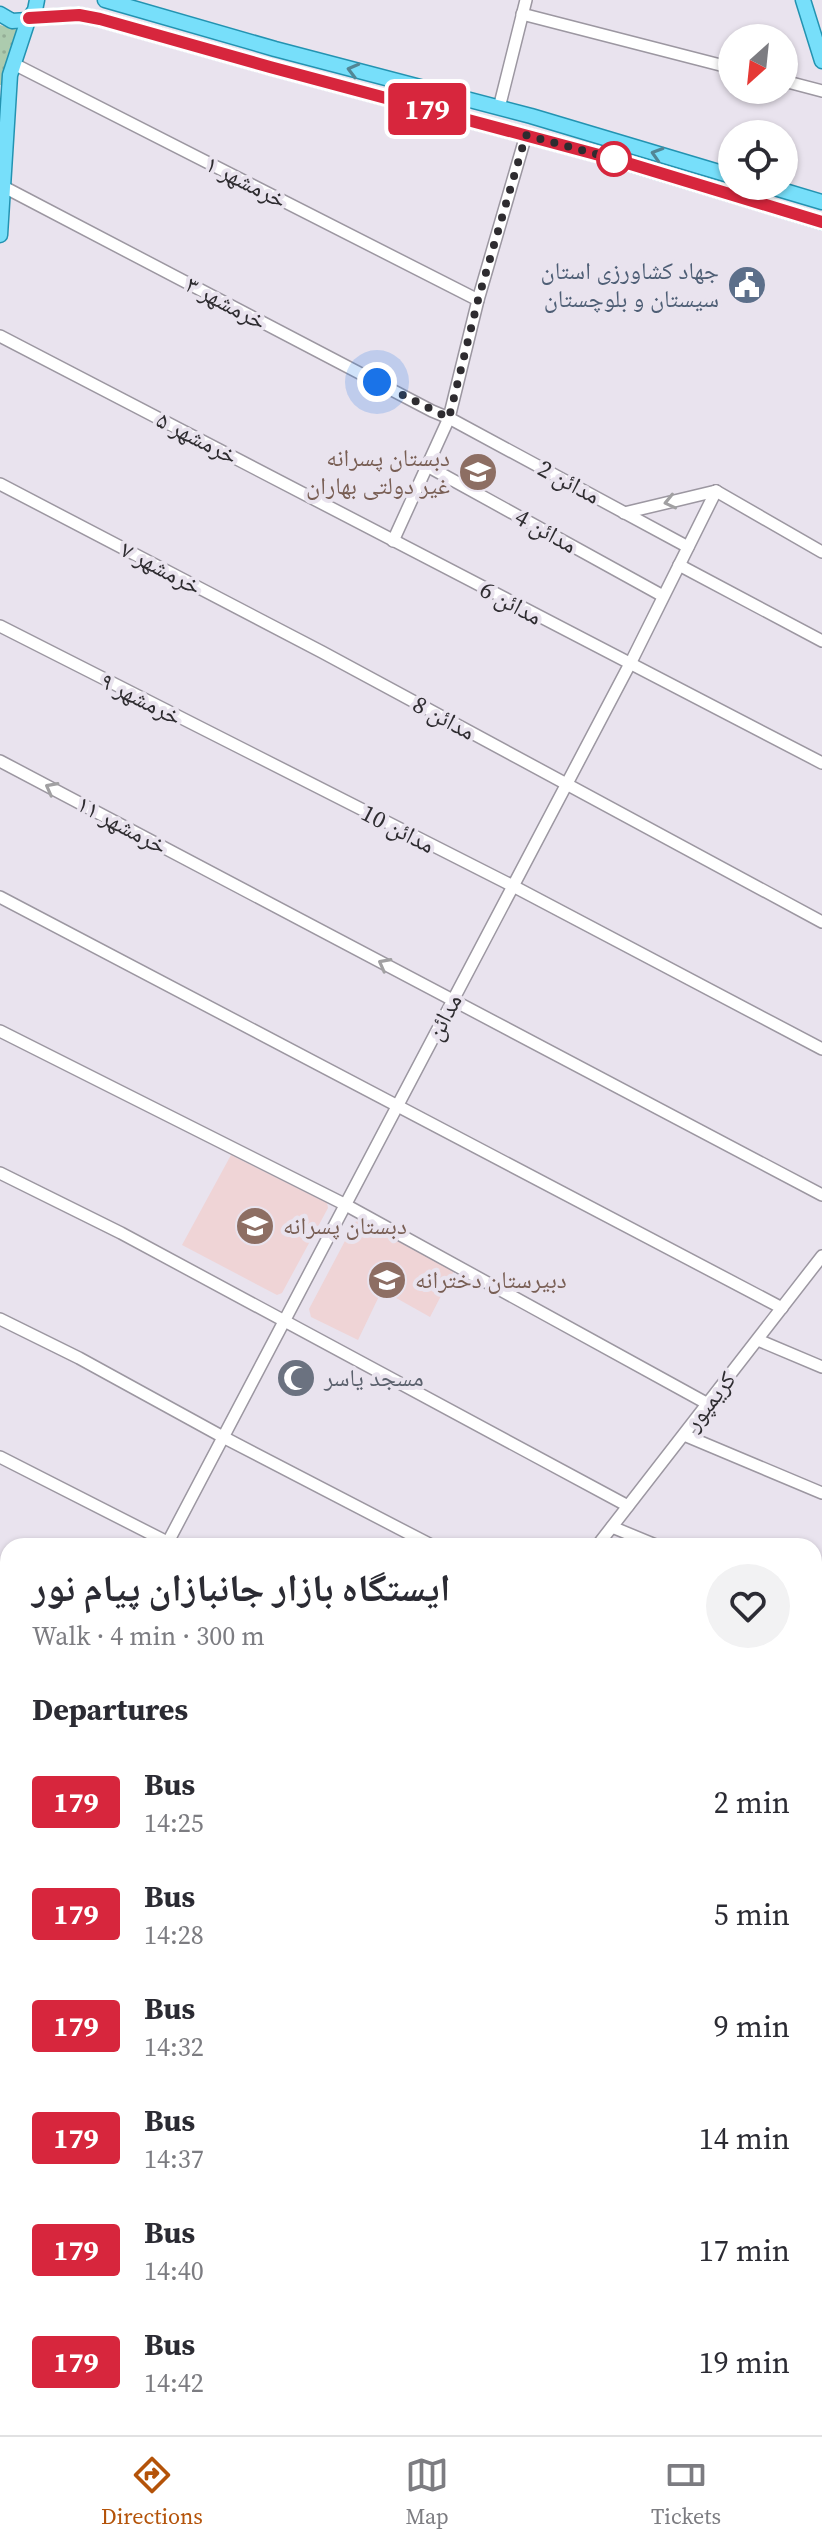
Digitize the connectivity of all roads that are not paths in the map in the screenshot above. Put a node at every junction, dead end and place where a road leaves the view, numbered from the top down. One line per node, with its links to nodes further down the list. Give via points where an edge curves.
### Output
1 (37, 0): 7 (main road)
2 (105, 0): 13 (main road, one-way to 2)
3 (526, 0): 6 (street)
4 (803, 0): 8 (main road)
5 (0, 14): 7 (main road, via 12,21)
6 (522, 14): 10 (street); 13 (street)
7 (29, 19): 9 (main road); 15 (main road, via 100,19)
8 (822, 61)
9 (14, 64): 17 (main road); 23 (street, خرمشهر ۱)
10 (718, 64)
11 (798, 85): 12 (street)
12 (822, 91)
13 (499, 108): 14 (main road)
14 (531, 116): 15 (main road); 16 (main road, one-way to 14)
15 (526, 135): 21 (main road); 23 (street)
16 (718, 172)
17 (2, 186): 22 (main road); 25 (street, خرمشهر ۳)
18 (822, 193): 19 (main road)
19 (799, 195): 20 (main road)
20 (822, 202)
21 (822, 222)
22 (0, 235)
23 (478, 300): 25 (street)
24 (0, 336): 30 (street, خرمشهر ۵)
25 (449, 418): 26 (street); 29 (street, مدائن 2)
26 (429, 467): 30 (street); 34 (street, مدائن 4)
27 (0, 484): 37 (street, خرمشهر ۷)
28 (716, 491): 29 (street, one-way to 29); 31 (street, مدائن); 32 (street)
29 (624, 513): 31 (street, مدائن 2)
30 (393, 541): 38 (street, مدائن 6)
31 (688, 547): 33 (street, مدائن)
32 (822, 552)
33 (679, 565): 34 (street, مدائن); 36 (street)
34 (663, 596): 38 (street, مدائن)
35 (0, 626): 41 (street, خرمشهر ۹)
36 (822, 641)
37 (322, 652): 42 (street, مدائن 8)
38 (629, 665): 40 (street, مدائن 6); 42 (street, مدائن)
39 (0, 761): 46 (street, خرمشهر ۱۱, one-way to 39)
40 (822, 763)
41 (283, 771): 43 (street, مدائن 10)
42 (567, 784): 43 (street, مدائن); 45 (street, مدائن 8)
43 (513, 886): 46 (street, مدائن); 48 (street, مدائن 10)
44 (0, 897): 49 (street)
45 (822, 922)
46 (453, 1000): 49 (street, مدائن); 51 (street, خرمشهر ۱۱)
47 (0, 1031): 52 (street)
48 (822, 1049)
49 (397, 1106): 52 (street, مدائن); 54 (street)
50 (0, 1173): 56 (street)
51 (822, 1195)
52 (344, 1204): 56 (street, مدائن); 59 (street)
53 (822, 1256): 54 (street, کریمپور)
54 (782, 1308): 57 (street, کریمپور)
55 (0, 1319): 61 (street)
56 (282, 1321): 61 (street, مدائن); 64 (street)
57 (758, 1340): 58 (street); 59 (street, کریمپور)
58 (822, 1367)
59 (708, 1404): 60 (street, کریمپور)
60 (684, 1435): 63 (street); 64 (street, کریمپور)
61 (223, 1437): 67 (street, مدائن); 68 (street)
62 (0, 1457): 66 (street)
63 (822, 1493)
64 (628, 1506): 65 (street, کریمپور)
65 (612, 1527): 69 (street, کریمپور); 70 (street)
66 (160, 1538)
67 (175, 1538)
68 (417, 1538)
69 (603, 1538)
70 (639, 1538)

